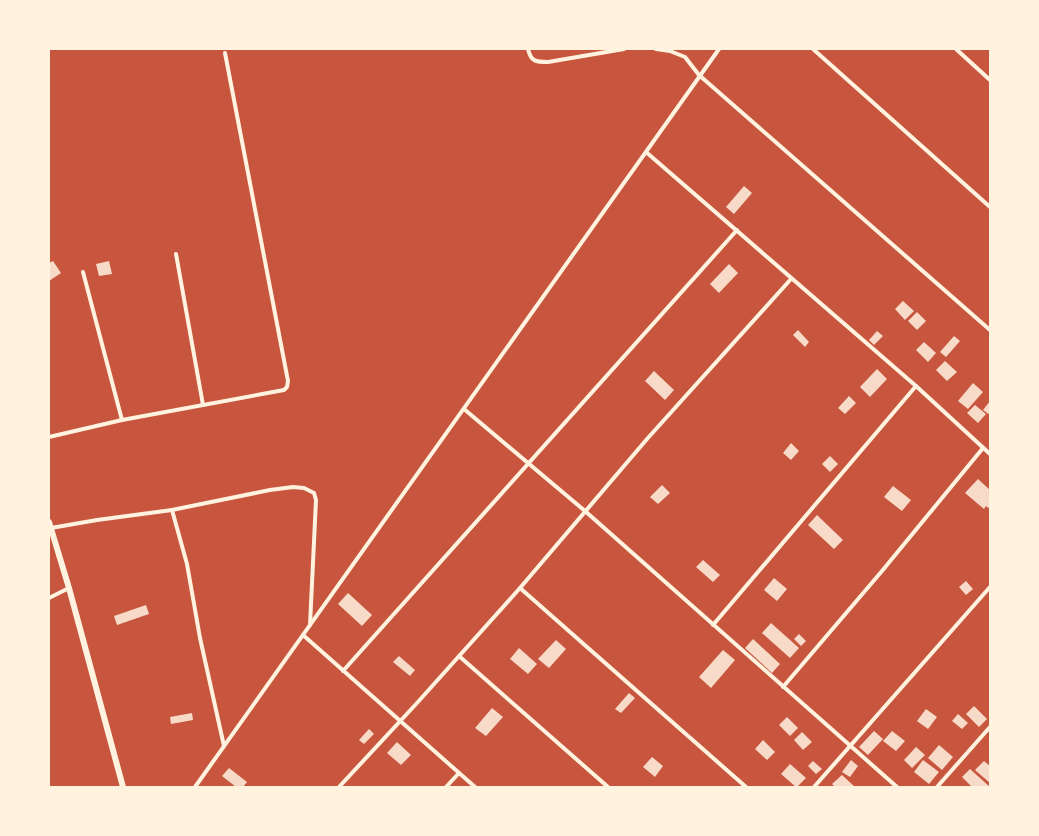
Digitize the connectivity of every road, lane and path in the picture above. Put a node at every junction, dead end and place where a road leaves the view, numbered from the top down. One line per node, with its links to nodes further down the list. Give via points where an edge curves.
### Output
1 (528, 49): 2 (street, via 530,56 537,62)
2 (613, 49): 3 (street)
3 (624, 49)
4 (656, 49): 9 (street, via 685,57)
5 (719, 49): 9 (street)
6 (813, 49): 12 (street)
7 (956, 49): 10 (street)
8 (225, 53): 19 (street, via 288,381 284,390)
9 (699, 75): 11 (street); 17 (street)
10 (990, 80)
11 (646, 152): 13 (street); 20 (street)
12 (990, 207)
13 (737, 230): 16 (street); 25 (street)
14 (176, 254): 19 (street)
15 (83, 272): 21 (street)
16 (791, 279): 18 (street); 27 (street)
17 (990, 330)
18 (916, 386): 23 (street); 35 (street)
19 (204, 405): 21 (street)
20 (464, 409): 25 (street); 34 (street)
21 (122, 420): 22 (street)
22 (49, 437)
23 (983, 448): 24 (street); 39 (street)
24 (990, 454)
25 (528, 463): 27 (street); 38 (street)
26 (172, 510): 29 (street); 34 (street, via 285,488 304,488 314,492 316,500); 42 (street, via 187,564 200,638)
27 (585, 511): 32 (street); 35 (street)
28 (49, 522): 29 (street)
29 (51, 528): 31 (street)
30 (990, 587): 43 (street)
31 (69, 588): 33 (street); 45 (street)
32 (520, 588): 37 (street); 51 (street)
33 (49, 598)
34 (310, 625): 36 (street)
35 (713, 625): 39 (street)
36 (303, 635): 38 (street); 42 (street)
37 (459, 656): 40 (street); 50 (street)
38 (343, 670): 40 (street)
39 (783, 687): 43 (street)
40 (400, 721): 44 (street); 47 (street)
41 (990, 727): 54 (street)
42 (224, 746): 46 (street)
43 (850, 746): 52 (street); 53 (street)
44 (459, 773): 48 (street); 49 (street)
45 (123, 787)
46 (195, 787)
47 (339, 787)
48 (446, 787)
49 (475, 787)
50 (608, 787)
51 (746, 787)
52 (814, 787)
53 (897, 787)
54 (937, 787)

